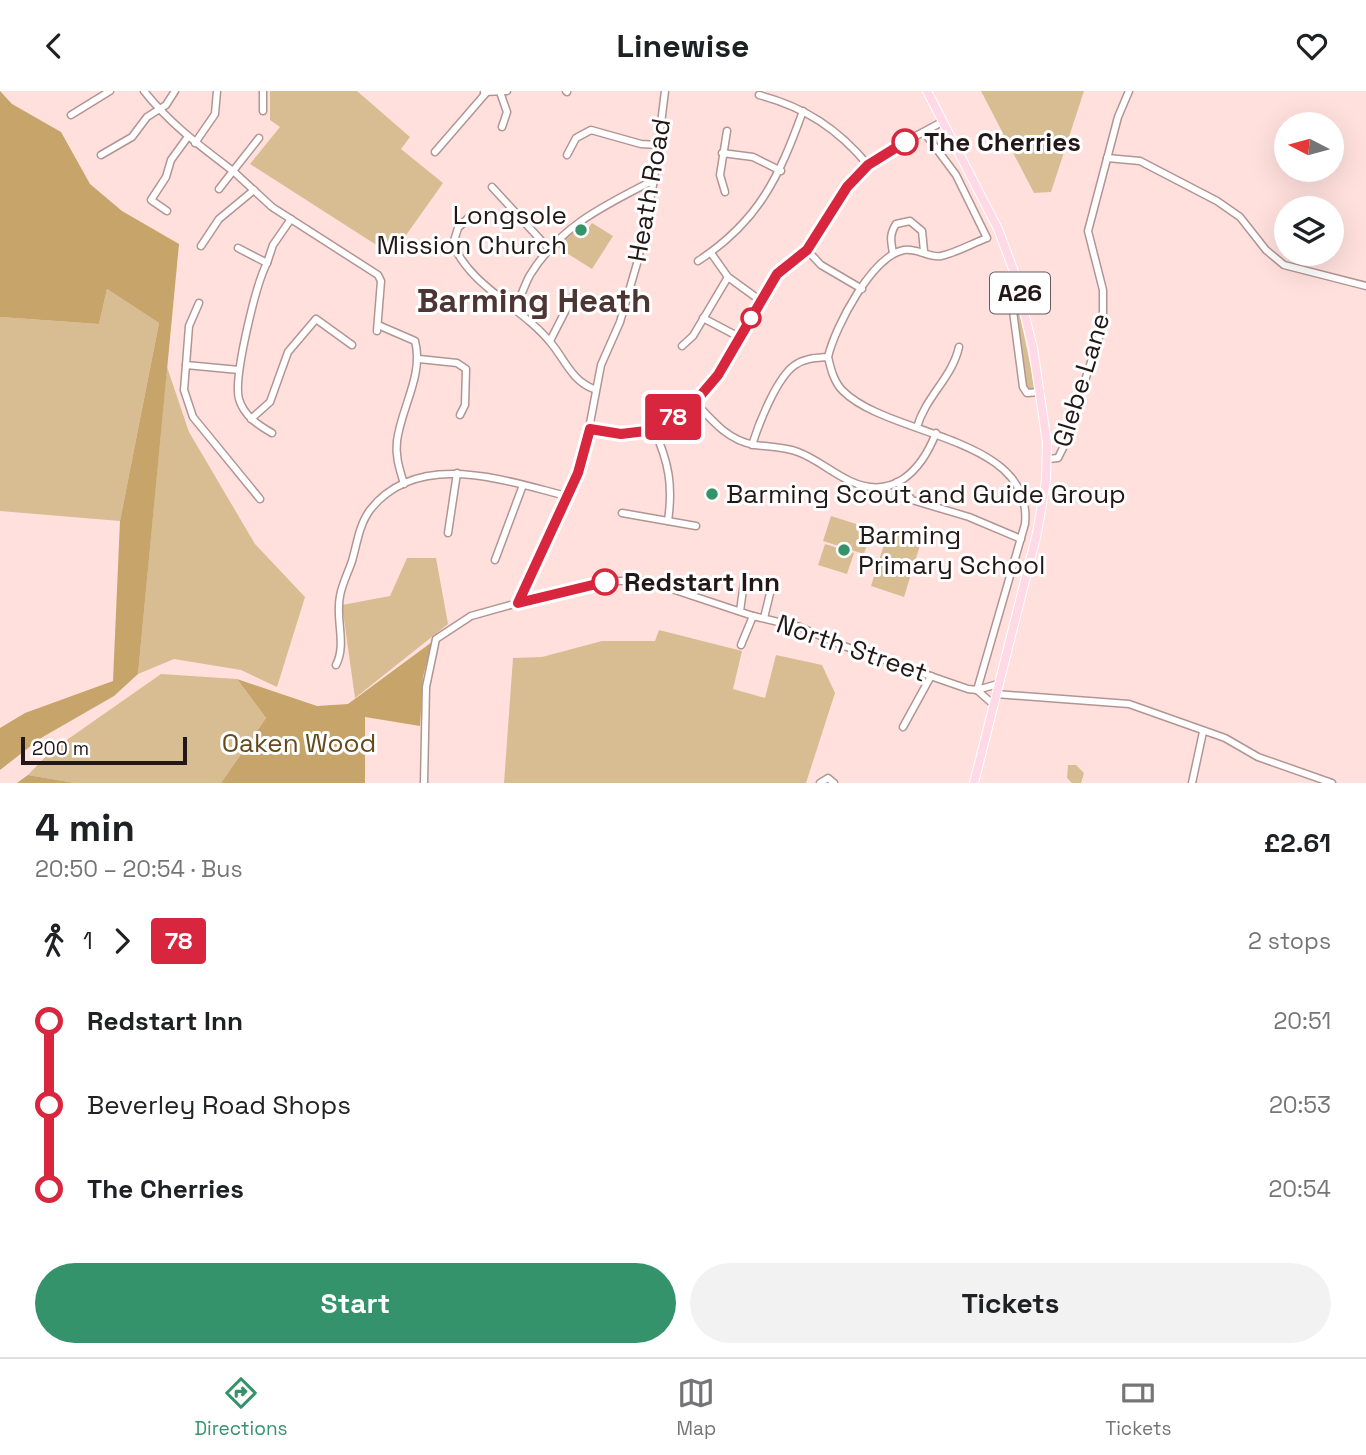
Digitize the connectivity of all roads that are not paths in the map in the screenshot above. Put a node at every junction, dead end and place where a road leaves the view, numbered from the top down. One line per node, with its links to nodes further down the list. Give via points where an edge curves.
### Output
1 (144, 91): 13 (street)
2 (175, 91): 13 (street)
3 (217, 91): 23 (street, via 215,114)
4 (263, 91): 14 (street)
5 (507, 91): 11 (street)
6 (665, 91): 24 (street, Heath Road)
7 (927, 91): 17 (main road, A26)
8 (1129, 91): 29 (street, Glebe Lane)
9 (108, 92): 16 (street)
10 (484, 92): 11 (street); 25 (street)
11 (500, 92): 18 (street, via 507,112)
12 (759, 95): 15 (street)
13 (159, 110): 21 (street); 27 (street, via 147,117 132,137)
14 (263, 111)
15 (803, 111): 30 (street, via 831,126); 32 (street)
16 (71, 115)
17 (942, 122): 20 (street); 56 (main road, A26, via 998,229)
18 (502, 127)
19 (727, 131): 26 (street)
20 (924, 132): 30 (street); 45 (street, via 956,175 987,238 941,256)
21 (187, 138): 23 (street); 38 (street, via 151,199)
22 (259, 138): 31 (street)
23 (195, 143): 31 (street)
24 (658, 145): 28 (street, via 591,130 576,138); 33 (street, Heath Road)
25 (435, 152)
26 (722, 153): 32 (street, via 753,157); 37 (street, via 720,175)
27 (101, 155)
28 (567, 155)
29 (1107, 158): 51 (street, via 1140,161 1217,201 1240,218 1284,265); 79 (street, Glebe Lane, via 1088,230 1103,290 1103,325 1063,448 1058,458)
30 (868, 165): 44 (street, via 847,187)
31 (232, 170): 35 (street); 36 (street)
32 (781, 171): 46 (street, via 755,211)
33 (654, 180): 43 (street, via 578,220); 68 (street, Heath Road, via 630,290)
34 (492, 187): 43 (street)
35 (219, 189)
36 (254, 190): 40 (street); 41 (street, via 219,219)
37 (725, 192)
38 (167, 211)
39 (469, 217): 57 (street, via 458,228 453,244 461,263)
40 (291, 219): 49 (street); 65 (street, via 378,275 377,328 415,341)
41 (201, 246)
42 (237, 248): 49 (street)
43 (549, 249): 57 (street, via 529,277)
44 (807, 250): 52 (street, via 821,265); 54 (street, via 777,274)
45 (924, 251): 47 (street); 47 (street, via 922,231 910,221 896,223 892,230)
46 (711, 253): 48 (street); 50 (street)
47 (894, 253): 52 (street, via 873,270)
48 (698, 261)
49 (267, 263): 67 (street)
50 (728, 278): 54 (street); 58 (street)
51 (1366, 286)
52 (862, 289): 64 (street)
53 (574, 294): 60 (street)
54 (761, 301): 59 (street)
55 (200, 303): 66 (street, via 189,326)
56 (1023, 306): 69 (main road, A26); 69 (street, via 1013,311 1023,387 1027,393)
57 (515, 310): 60 (street)
58 (703, 318): 59 (street); 62 (street)
59 (741, 338): 70 (street)
60 (550, 341): 68 (street, via 577,380)
61 (352, 345): 72 (street, via 316,319 293,343 270,402)
62 (682, 346)
63 (958, 347): 73 (street, via 949,375 927,403)
64 (828, 358): 73 (street, via 833,377 851,398); 78 (street, via 793,366 765,411)
65 (419, 359): 71 (street, via 457,363 466,369 465,405); 82 (street, via 397,444)
66 (186, 365): 67 (street); 85 (street, via 184,390 193,417)
67 (239, 370): 72 (street, via 239,400)
68 (594, 389): 74 (street, Heath Road)
69 (1040, 392): 79 (main road, A26)
70 (695, 402): 75 (street); 78 (street, via 723,431)
71 (460, 415)
72 (251, 419): 76 (street)
73 (917, 427): 77 (street)
74 (590, 429): 75 (street, via 629,434); 84 (street, Heath Road)
75 (654, 430): 87 (street, via 671,481)
76 (272, 433)
77 (936, 433): 81 (street, via 920,467); 90 (street, via 1016,481 1027,506)
78 (752, 445): 81 (street, via 799,452 869,488)
79 (1048, 459): 94 (main road, A26)
80 (457, 473): 82 (street); 83 (street); 89 (street)
81 (897, 482): 90 (street, via 912,500)
82 (404, 484): 101 (street, via 381,500 362,525 340,593 341,655)
83 (523, 485): 84 (street); 91 (street)
84 (567, 496): 96 (street, Heath Road)
85 (260, 499)
86 (622, 513): 87 (street)
87 (668, 521): 88 (street)
88 (698, 526)
89 (449, 533)
90 (1021, 539): 93 (street)
91 (495, 560)
92 (745, 575): 97 (street)
93 (1010, 575): 94 (street); 104 (street)
94 (1025, 579): 103 (main road, A26)
95 (760, 582): 99 (street, via 772,585)
96 (518, 603): 97 (street, North Street, via 593,584 637,581 657,583); 109 (street, North Street, via 471,616 436,639 426,687)
97 (740, 611): 98 (street, North Street)
98 (753, 617): 99 (street, North Street); 100 (street)
99 (764, 618): 102 (street, North Street)
100 (741, 645)
101 (336, 665)
102 (931, 676): 104 (street, North Street); 107 (street)
103 (998, 684): 104 (street); 105 (main road, A26)
104 (977, 690): 106 (street, North Street)
105 (996, 694): 106 (main road, A26); 108 (street, via 1129,704)
106 (994, 705): 112 (main road, A26)
107 (903, 726)
108 (1203, 732): 113 (street); 114 (street)
109 (424, 783)
110 (820, 783): 111 (street, via 828,778)
111 (834, 783)
112 (974, 783)
113 (1192, 783)
114 (1332, 783)

